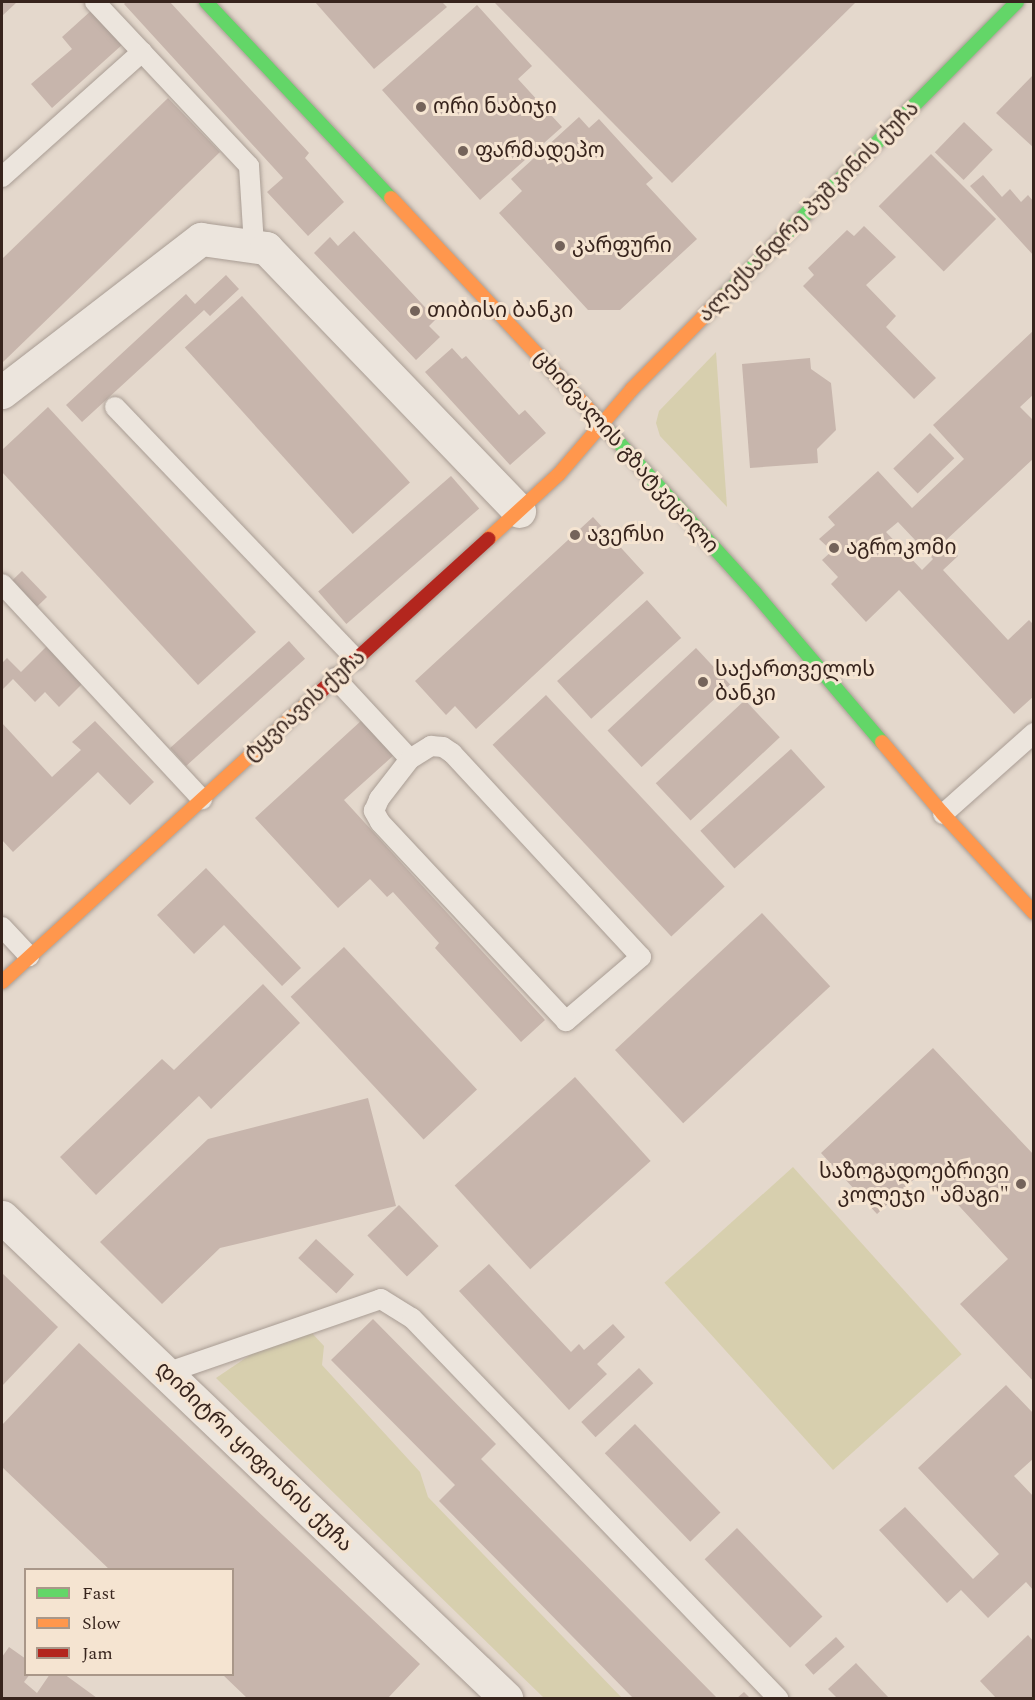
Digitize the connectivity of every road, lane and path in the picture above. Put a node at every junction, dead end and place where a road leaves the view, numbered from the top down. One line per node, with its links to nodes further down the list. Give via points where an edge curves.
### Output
1 (95, 2): 4 (lane)
2 (206, 2): 9 (main road, ცხინვალის გზატკეცილი)
3 (1017, 2): 9 (main road, ალექსანდრე პუშკინის ქუჩა, via 640,381)
4 (142, 52): 5 (lane); 6 (lane, via 249,166)
5 (2, 177)
6 (254, 246): 7 (street, via 201,239); 10 (street, via 266,248)
7 (2, 392)
8 (115, 407): 12 (lane)
9 (602, 424): 10 (main road, ტყვიავის ქუჩა, via 559,474); 17 (main road, ცხინვალის გზატკეცილი, via 755,593)
10 (519, 511): 12 (main road, ტყვიავის ქუჩა)
11 (2, 584): 16 (lane)
12 (356, 659): 13 (main road, ტყვიავის ქუჩა)
13 (335, 678): 15 (lane); 16 (main road, ტყვიავის ქუჩა)
14 (1034, 733): 17 (lane)
15 (410, 759): 15 (lane, via 379,799 374,811 380,822 566,1021 641,957 453,753 431,746)
16 (202, 799): 20 (main road, ტყვიავის ქუჩა)
17 (942, 814): 18 (main road, ცხინვალის გზატკეცილი)
18 (1034, 913)
19 (2, 927): 20 (lane)
20 (29, 956): 21 (main road, ტყვიავის ქუჩა)
21 (2, 982)
22 (2, 1216): 23 (street, დიმიტრი ყიფიანის ქუჩა)
23 (166, 1373): 24 (street, დიმიტრი ყიფიანის ქუჩა); 25 (lane, via 381,1299 412,1318)
24 (506, 1698)
25 (778, 1698)

